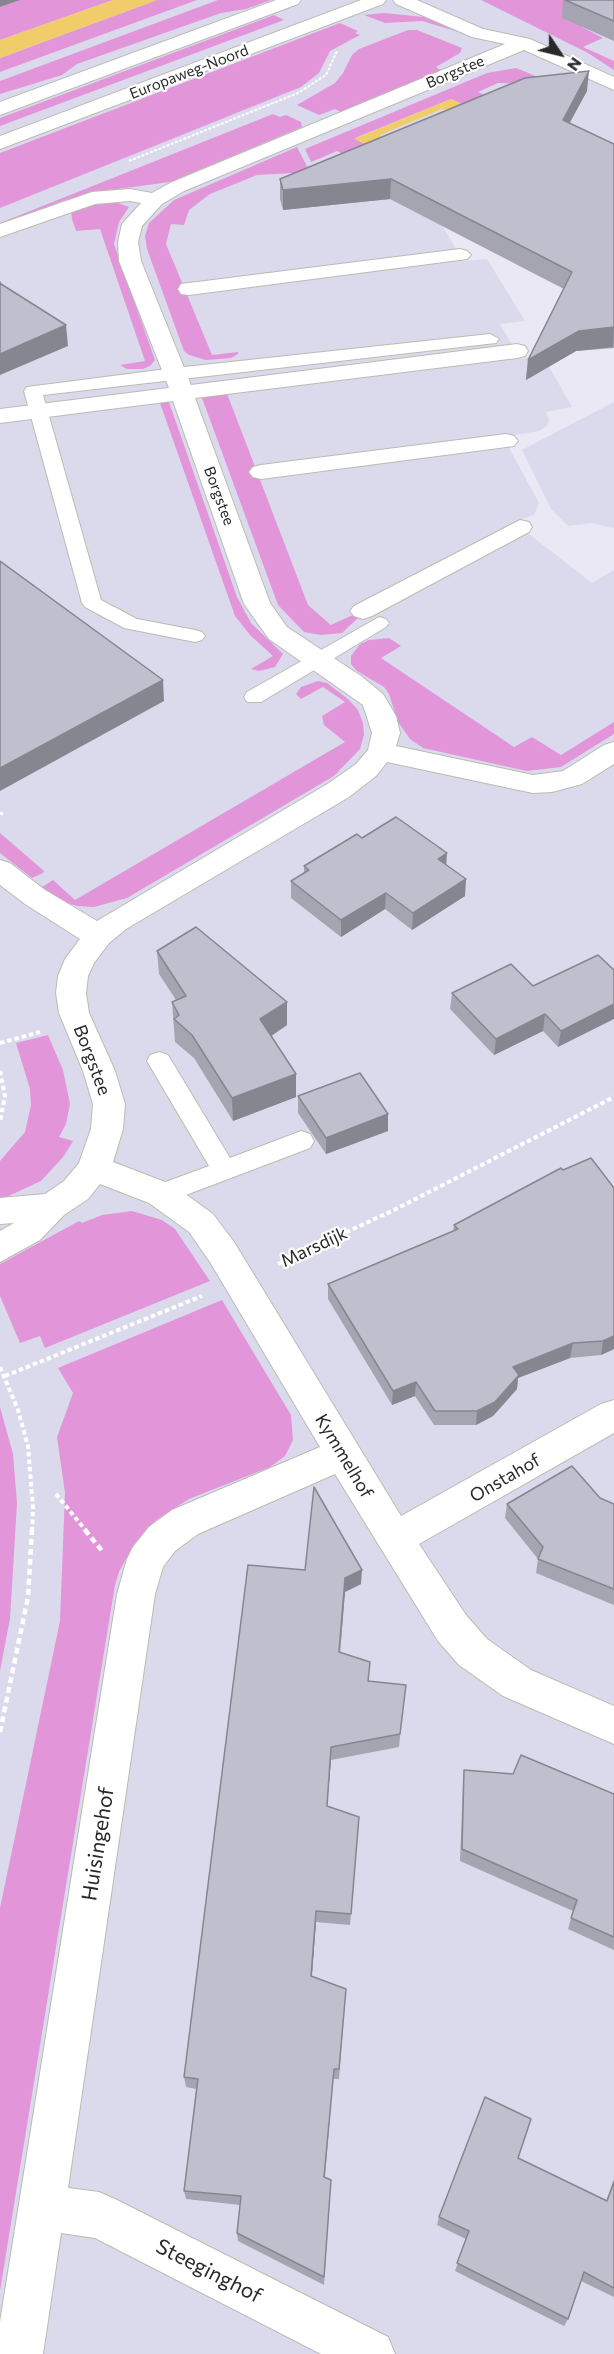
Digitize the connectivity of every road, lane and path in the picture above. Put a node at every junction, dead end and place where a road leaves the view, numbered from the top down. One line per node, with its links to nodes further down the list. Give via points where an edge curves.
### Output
1 (292, 0): 8 (street, Europaweg-Noord)
2 (377, 0): 9 (street, Europaweg-Noord)
3 (402, 0): 5 (street, Borgstee, via 478,33)
4 (485, 15): 5 (street, Borgstee, via 505,25)
5 (524, 43): 7 (street, Borgstee); 11 (street, Borgstee, via 177,187)
6 (339, 50): 10 (path, via 326,75 298,93)
7 (614, 84)
8 (0, 109)
9 (0, 143)
10 (121, 165)
11 (155, 200): 12 (street, via 130,195 92,198); 17 (street, Borgstee, via 132,224 128,242 130,261)
12 (0, 231)
13 (460, 255): 14 (street)
14 (189, 289)
15 (490, 339): 17 (lane)
16 (517, 351): 17 (street)
17 (179, 383): 18 (street); 25 (street, Borgstee, via 257,604 278,633)
18 (38, 411): 19 (street); 24 (lane, via 92,603 131,624)
19 (0, 416)
20 (506, 441): 21 (street)
21 (261, 472)
22 (520, 526): 23 (street)
23 (371, 617): 25 (lane)
24 (195, 636)
25 (318, 660): 26 (lane); 28 (street, Borgstee, via 374,700 386,733)
26 (254, 697)
27 (614, 751): 28 (street, via 572,777 533,784)
28 (381, 752): 30 (street, Borgstee, via 366,770 339,790 115,922)
29 (0, 870): 30 (street)
30 (98, 936): 36 (street, Borgstee, via 80,959 71,993 74,1013 109,1104 107,1129)
31 (159, 1061): 37 (lane)
32 (0, 1071): 34 (path, via 5,1096)
33 (614, 1097): 42 (path, Marsdijk, via 394,1210)
34 (0, 1121)
35 (301, 1141): 37 (lane)
36 (93, 1168): 38 (street, Kymmelhof); 39 (street, Borgstee, via 76,1190)
37 (225, 1171): 38 (lane)
38 (161, 1194): 42 (street, Kymmelhof, via 201,1223)
39 (51, 1206): 40 (street, Borgstee); 41 (street, Borgstee, via 28,1231)
40 (0, 1211)
41 (0, 1248)
42 (238, 1281): 44 (path, Marsdijk); 46 (street, Kymmelhof)
43 (0, 1367): 44 (path)
44 (5, 1376): 51 (path, via 28,1446 33,1508 28,1597)
45 (614, 1415): 48 (street, Onstahof)
46 (343, 1454): 48 (street, Kymmelhof); 49 (street, Huisingehof, via 185,1522 162,1539 146,1559)
47 (56, 1494): 49 (path)
48 (394, 1539): 50 (street, Kymmelhof, via 452,1628 473,1652 517,1683)
49 (136, 1594): 52 (street, Huisingehof)
50 (614, 1725)
51 (0, 1732)
52 (42, 2208): 53 (street, Huisingehof); 54 (street, Steeginghof, via 99,2215)
53 (19, 2354)
54 (370, 2354)

